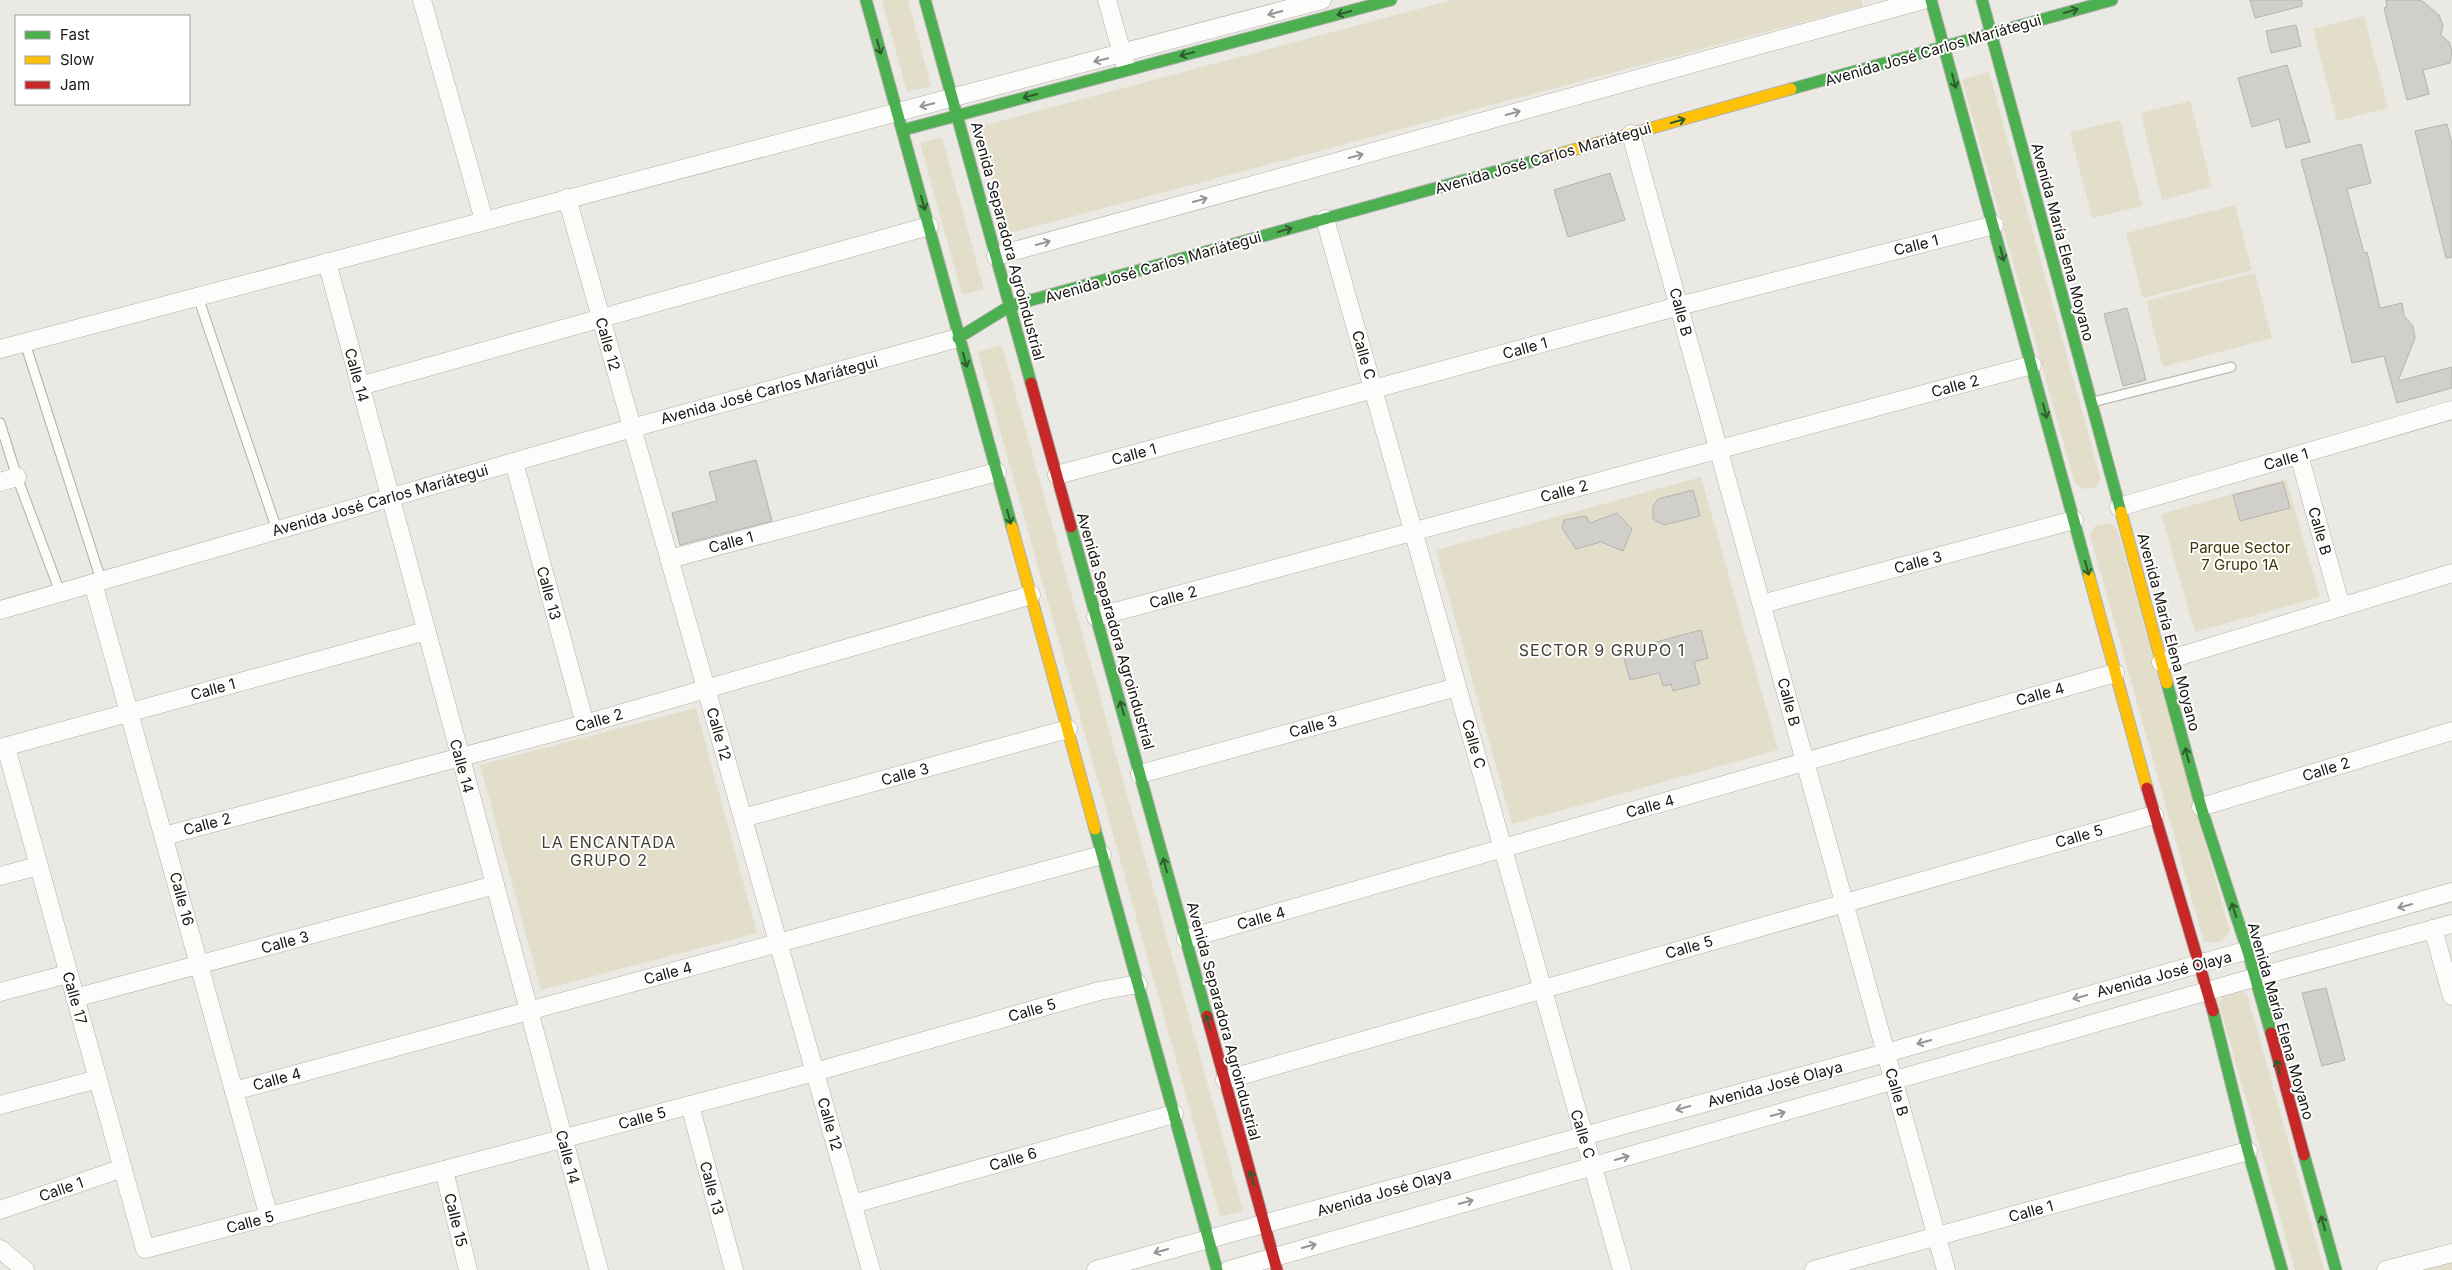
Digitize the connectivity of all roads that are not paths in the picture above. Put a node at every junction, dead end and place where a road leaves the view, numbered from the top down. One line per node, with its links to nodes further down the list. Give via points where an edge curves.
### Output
1 (422, 0): 21 (street)
2 (866, 0): 15 (street, one-way to 15)
3 (925, 0): 14 (street, Avenida Separadora Agroindustrial)
4 (1107, 0): 13 (street)
5 (1322, 0): 13 (street, one-way to 13)
6 (1391, 0): 13 (street, one-way to 13)
7 (1922, 0): 24 (street, one-way to 7)
8 (1931, 0): 12 (street)
9 (1982, 0): 11 (street, Avenida María Elena Moyano)
10 (2112, 0): 11 (street, Avenida José Carlos Mariátegui, one-way to 10)
11 (1990, 34): 12 (street, Avenida José Carlos Mariátegui); 37 (street, Avenida María Elena Moyano)
12 (1944, 47): 18 (street, Avenida José Carlos Mariátegui, one-way to 12); 22 (street, one-way to 22)
13 (1125, 62): 14 (street, one-way to 14); 16 (street, one-way to 16)
14 (952, 98): 15 (street, one-way to 15); 16 (street, Avenida Separadora Agroindustrial)
15 (898, 112): 17 (street); 19 (street)
16 (958, 116): 17 (street); 24 (street, Avenida Separadora Agroindustrial)
17 (903, 130): 23 (street, one-way to 23)
18 (1631, 134): 20 (street, Avenida José Carlos Mariátegui); 28 (street, Calle B)
19 (566, 198): 21 (street); 29 (street, Calle 12)
20 (1325, 219): 27 (street, Avenida José Carlos Mariátegui, one-way to 20); 36 (street, Calle C)
21 (484, 220): 25 (street)
22 (1994, 225): 28 (street, Calle 1); 33 (street, one-way to 33)
23 (929, 226): 29 (street); 30 (street)
24 (996, 256): 27 (street, Avenida Separadora Agroindustrial)
25 (327, 262): 26 (street); 35 (street, Calle 14)
26 (198, 297): 31 (street); 51 (lane)
27 (1010, 306): 30 (street, Avenida José Carlos Mariátegui); 45 (street, Avenida Separadora Agroindustrial)
28 (1679, 306): 36 (street, Calle 1); 41 (street, Calle B)
29 (601, 318): 35 (street); 40 (street, Calle 12)
30 (958, 338): 40 (street, Avenida José Carlos Mariátegui); 44 (street, one-way to 44)
31 (25, 343): 32 (street); 55 (lane)
32 (0, 349)
33 (2032, 366): 41 (street, Calle 2); 50 (street, one-way to 50)
34 (2231, 367): 37 (lane)
35 (360, 386): 48 (street, Calle 14)
36 (1373, 390): 45 (street, Calle 1); 52 (street, Calle C)
37 (2091, 402): 49 (street, Avenida María Elena Moyano)
38 (2452, 410): 42 (street, Calle 1)
39 (0, 423): 46 (lane)
40 (632, 428): 43 (street, Avenida José Carlos Mariátegui); 53 (street, Calle 12)
41 (1719, 450): 52 (street, Calle 2); 58 (street, Calle B)
42 (2299, 455): 49 (street, Calle 1); 59 (street, Calle B)
43 (514, 462): 48 (street, Avenida José Carlos Mariátegui); 68 (street, Calle 13)
44 (997, 472): 53 (street, Calle 1); 57 (street, one-way to 57)
45 (1057, 475): 61 (street, Avenida Separadora Agroindustrial)
46 (17, 477): 47 (street); 56 (lane)
47 (0, 482)
48 (390, 498): 51 (street, Avenida José Carlos Mariátegui); 62 (street, Calle 14)
49 (2119, 507): 63 (street, Avenida María Elena Moyano)
50 (2074, 520): 58 (street, Calle 3); 64 (street, one-way to 64)
51 (277, 530): 55 (street, Avenida José Carlos Mariátegui)
52 (1414, 532): 61 (street, Calle 2); 65 (street, Calle C)
53 (669, 559): 66 (street, Calle 12)
54 (2452, 573): 59 (street)
55 (97, 582): 56 (street, Avenida José Carlos Mariátegui); 67 (street, Calle 16)
56 (60, 592): 60 (street, Avenida José Carlos Mariátegui)
57 (1030, 595): 66 (street, Calle 2); 69 (street)
58 (1762, 604): 73 (street, Calle B)
59 (2341, 607): 63 (street)
60 (0, 610)
61 (1096, 617): 74 (street, Avenida Separadora Agroindustrial, one-way to 61)
62 (426, 631): 67 (street, Calle 1); 72 (street, Calle 14)
63 (2161, 662): 75 (street, Avenida María Elena Moyano, one-way to 63)
64 (2115, 673): 73 (street, Calle 4); 76 (street)
65 (1457, 687): 74 (street, Calle 3); 79 (street, Calle C)
66 (706, 690): 68 (street, Calle 2); 77 (street, Calle 12)
67 (130, 712): 71 (street, Calle 1); 78 (street, Calle 16)
68 (585, 724): 72 (street, Calle 2)
69 (1068, 729): 77 (street, Calle 3); 80 (street)
70 (2452, 732): 75 (street, Calle 2)
71 (3, 748): 81 (street, Calle 17)
72 (460, 757): 78 (street, Calle 2); 83 (street, Calle 14)
73 (1805, 762): 79 (street, Calle 4); 85 (street, Calle B)
74 (1140, 774): 88 (street, Avenida Separadora Agroindustrial, one-way to 74)
75 (2201, 806): 90 (street, Avenida María Elena Moyano, one-way to 75)
76 (2154, 815): 85 (street, Calle 5); 91 (street)
77 (743, 818): 89 (street, Calle 12)
78 (164, 836): 92 (street, Calle 16)
79 (1503, 848): 88 (street, Calle 4); 96 (street, Calle C)
80 (1102, 855): 89 (street, Calle 4); 95 (street)
81 (38, 866): 82 (street); 93 (street, Calle 17)
82 (0, 876)
83 (495, 886): 92 (street, Calle 3); 101 (street, Calle 14)
84 (2452, 892): 90 (street, Avenida José Olaya, one-way to 90)
85 (1844, 903): 96 (street, Calle 5); 102 (street, Calle B)
86 (2452, 924): 87 (street, Avenida José Olaya)
87 (2434, 929): 94 (street, Avenida José Olaya); 99 (street)
88 (1186, 939): 105 (street, Avenida Separadora Agroindustrial, one-way to 88)
89 (778, 943): 101 (street, Calle 4); 103 (street, Calle 12)
90 (2248, 952): 91 (street, Avenida José Olaya); 94 (street, Avenida María Elena Moyano)
91 (2199, 963): 98 (street); 102 (street, Avenida José Olaya, one-way to 102)
92 (200, 965): 100 (street, Calle 3); 107 (street, Calle 16)
93 (68, 974): 97 (street); 100 (street, Calle 17)
94 (2253, 978): 98 (street, Avenida José Olaya); 139 (street, Avenida María Elena Moyano, one-way to 94)
95 (1138, 984): 103 (street, Calle 5, via 1099,991); 110 (street)
96 (1543, 989): 105 (street, Calle 5); 111 (street, Calle C)
97 (0, 992)
98 (2208, 992): 106 (street, Avenida José Olaya); 113 (street)
99 (2452, 996)
100 (75, 998): 104 (street, Calle 17)
101 (529, 1011): 107 (street, Calle 4); 112 (street, Calle 14)
102 (1886, 1053): 106 (street, Calle B); 111 (street, Avenida José Olaya, one-way to 111)
103 (815, 1072): 109 (street, Calle 5); 117 (street, Calle 12)
104 (98, 1079): 108 (street); 115 (street, Calle 17)
105 (1224, 1080): 120 (street, Avenida Separadora Agroindustrial, one-way to 105)
106 (1894, 1082): 114 (street, Avenida José Olaya, one-way to 106); 121 (street, Calle B)
107 (234, 1091): 119 (street, Calle 16)
108 (0, 1105)
109 (690, 1105): 112 (street, Calle 5); 130 (street, Calle 13)
110 (1174, 1114): 117 (street, Calle 6); 122 (street)
111 (1583, 1135): 114 (street, Calle C); 120 (street, Avenida José Olaya)
112 (564, 1139): 116 (street, Calle 5); 129 (street, Calle 14)
113 (2248, 1151): 121 (street, Calle 1); 138 (street)
114 (1592, 1166): 126 (street, Avenida José Olaya, one-way to 114); 135 (street, Calle C)
115 (122, 1168): 118 (street, Calle 1); 124 (street, Calle 17)
116 (444, 1170): 119 (street, Calle 5); 128 (street, Calle 15)
117 (852, 1204): 131 (street, Calle 12)
118 (0, 1210)
119 (268, 1217): 124 (street, Calle 5)
120 (1265, 1225): 122 (street, Avenida José Olaya); 126 (street, Avenida Separadora Agroindustrial)
121 (1937, 1237): 136 (street, Calle 1); 137 (street, Calle B)
122 (1208, 1238): 132 (street, Avenida José Olaya, one-way to 132); 133 (street)
123 (0, 1248): 127 (street)
124 (145, 1249)
125 (2452, 1253): 140 (street)
126 (1275, 1263): 134 (street, Avenida José Olaya)
127 (25, 1270)
128 (468, 1270)
129 (599, 1270)
130 (734, 1270)
131 (871, 1270)
132 (1096, 1270)
133 (1217, 1270)
134 (1229, 1270)
135 (1622, 1270)
136 (1814, 1270)
137 (1946, 1270)
138 (2282, 1270)
139 (2336, 1270)
140 (2386, 1270)

